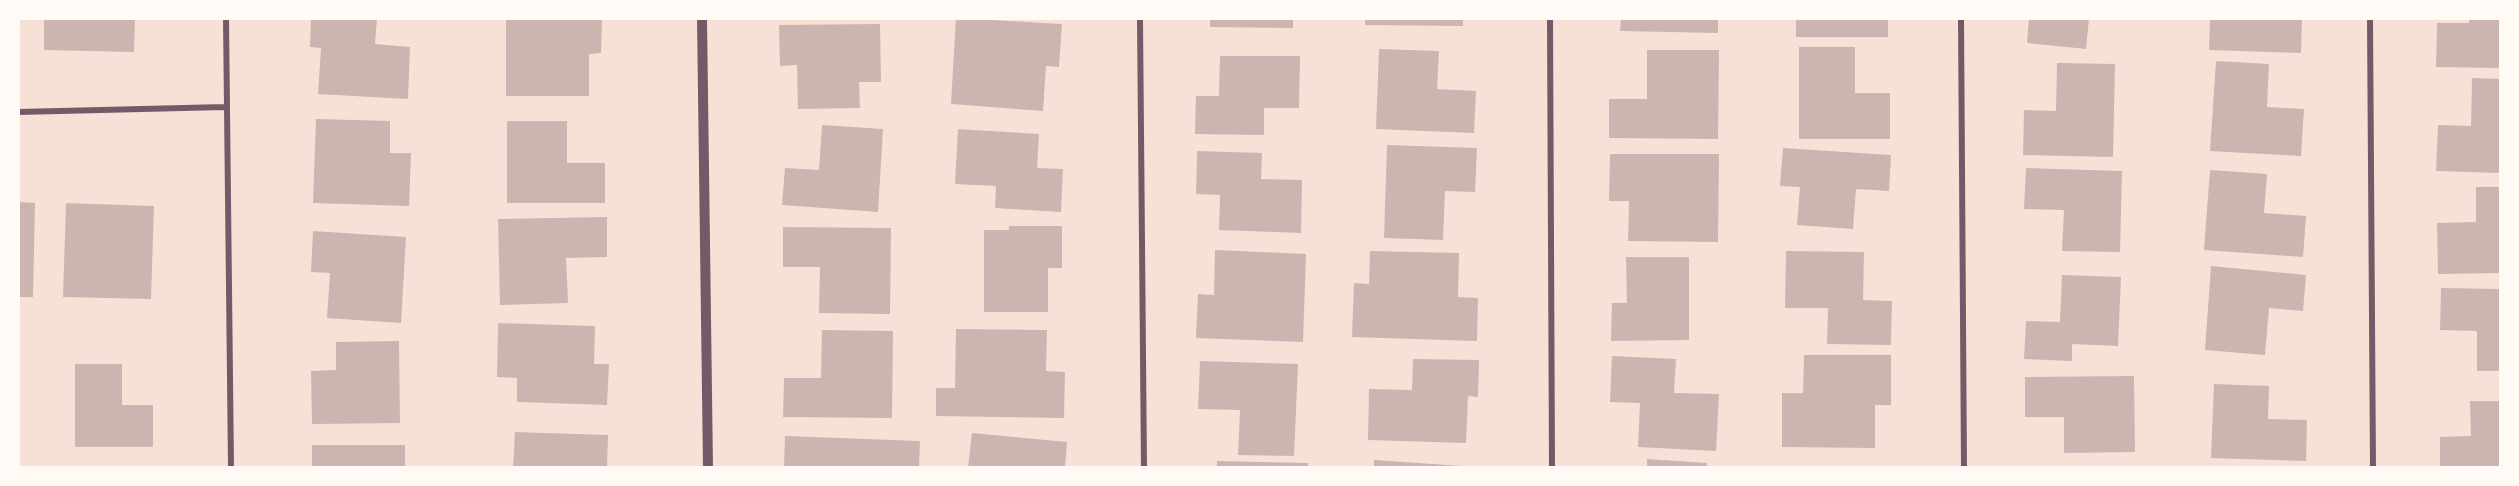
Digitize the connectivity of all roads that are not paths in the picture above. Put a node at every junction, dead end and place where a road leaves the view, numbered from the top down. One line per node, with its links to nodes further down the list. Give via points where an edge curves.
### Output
1 (225, 18): 7 (street)
2 (702, 18): 10 (street)
3 (1140, 18): 11 (street)
4 (1550, 18): 12 (street)
5 (1961, 18): 13 (street)
6 (2370, 18): 14 (street)
7 (225, 107): 8 (street); 9 (street)
8 (18, 112)
9 (231, 468)
10 (708, 468)
11 (1144, 468)
12 (1552, 468)
13 (1964, 468)
14 (2373, 468)

